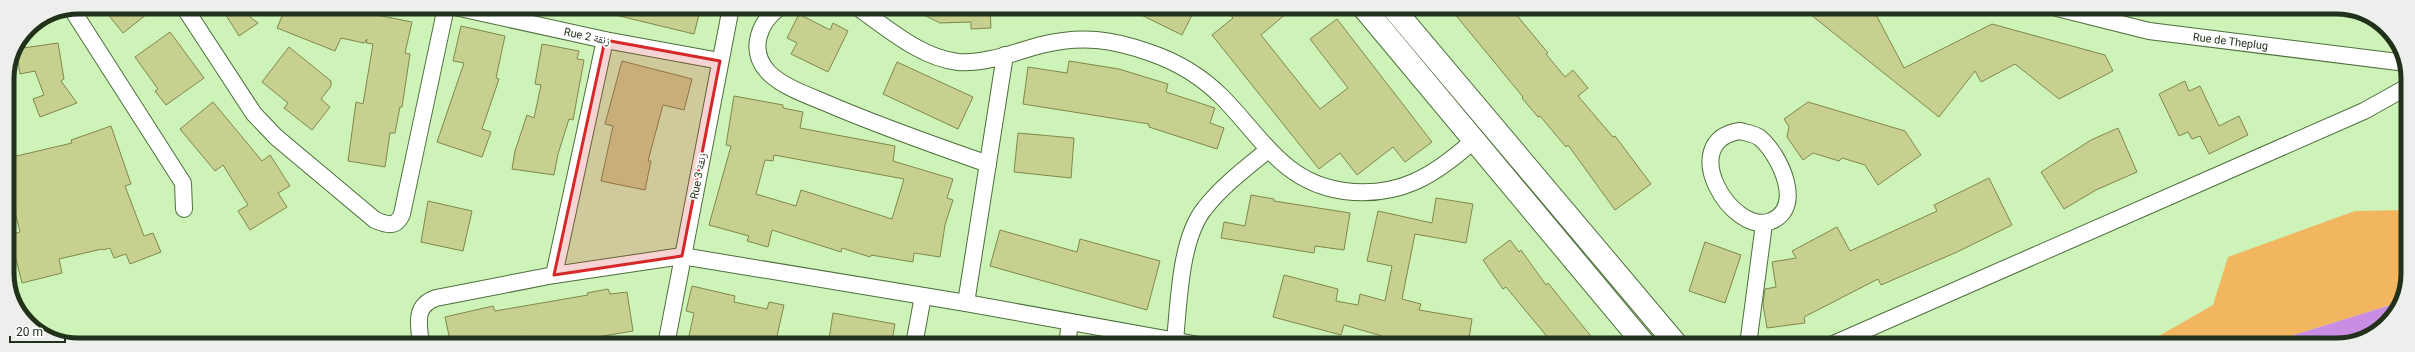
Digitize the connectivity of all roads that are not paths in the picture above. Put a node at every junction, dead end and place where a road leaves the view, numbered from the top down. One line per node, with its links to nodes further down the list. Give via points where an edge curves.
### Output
1 (76, 14): 19 (street, via 183,183)
2 (189, 14): 3 (street, via 254,114 276,137 375,220 393,225 399,221 402,214)
3 (445, 14)
4 (486, 14): 11 (street, Rue 2 زنقة)
5 (730, 14): 13 (street, Rue 3 زنقة)
6 (770, 14): 18 (street, via 761,27 757,41 758,55 773,75 800,92 866,120)
7 (867, 14): 12 (street, via 906,41 938,57 959,62)
8 (1369, 14): 16 (street)
9 (1398, 14): 33 (street)
10 (2081, 14): 14 (street, Rue de Theplug, via 2149,31)
11 (605, 40): 13 (street, Rue 2 زنقة); 22 (street)
12 (1005, 55): 17 (street, via 1082,38 1116,42 1153,54 1182,66 1215,91 1246,122); 18 (street)
13 (720, 62): 21 (street, Rue 3 زنقة)
14 (2399, 62)
15 (2401, 90): 35 (street, via 2358,114)
16 (1473, 141): 17 (street, via 1442,168 1426,178 1396,188 1362,192 1324,187 1303,179); 32 (street)
17 (1268, 150): 31 (street, via 1204,208 1195,226 1186,253)
18 (988, 164): 24 (street)
19 (184, 209)
20 (1764, 224): 20 (street, via 1776,220 1786,206 1787,182 1776,159 1760,138 1740,131 1732,133 1713,150 1710,157 1712,175 1719,191 1742,217 1751,222); 34 (street)
21 (682, 256): 22 (street); 23 (street); 27 (street, Rue 3 زنقة)
22 (554, 276): 26 (street, via 427,301 421,308 419,318)
23 (923, 296): 24 (street); 28 (street)
24 (966, 303): 25 (street)
25 (1070, 322): 29 (street); 30 (street)
26 (421, 338)
27 (667, 338)
28 (915, 338)
29 (1068, 338)
30 (1162, 338)
31 (1174, 338)
32 (1639, 338)
33 (1671, 338)
34 (1749, 338)
35 (1847, 338)

